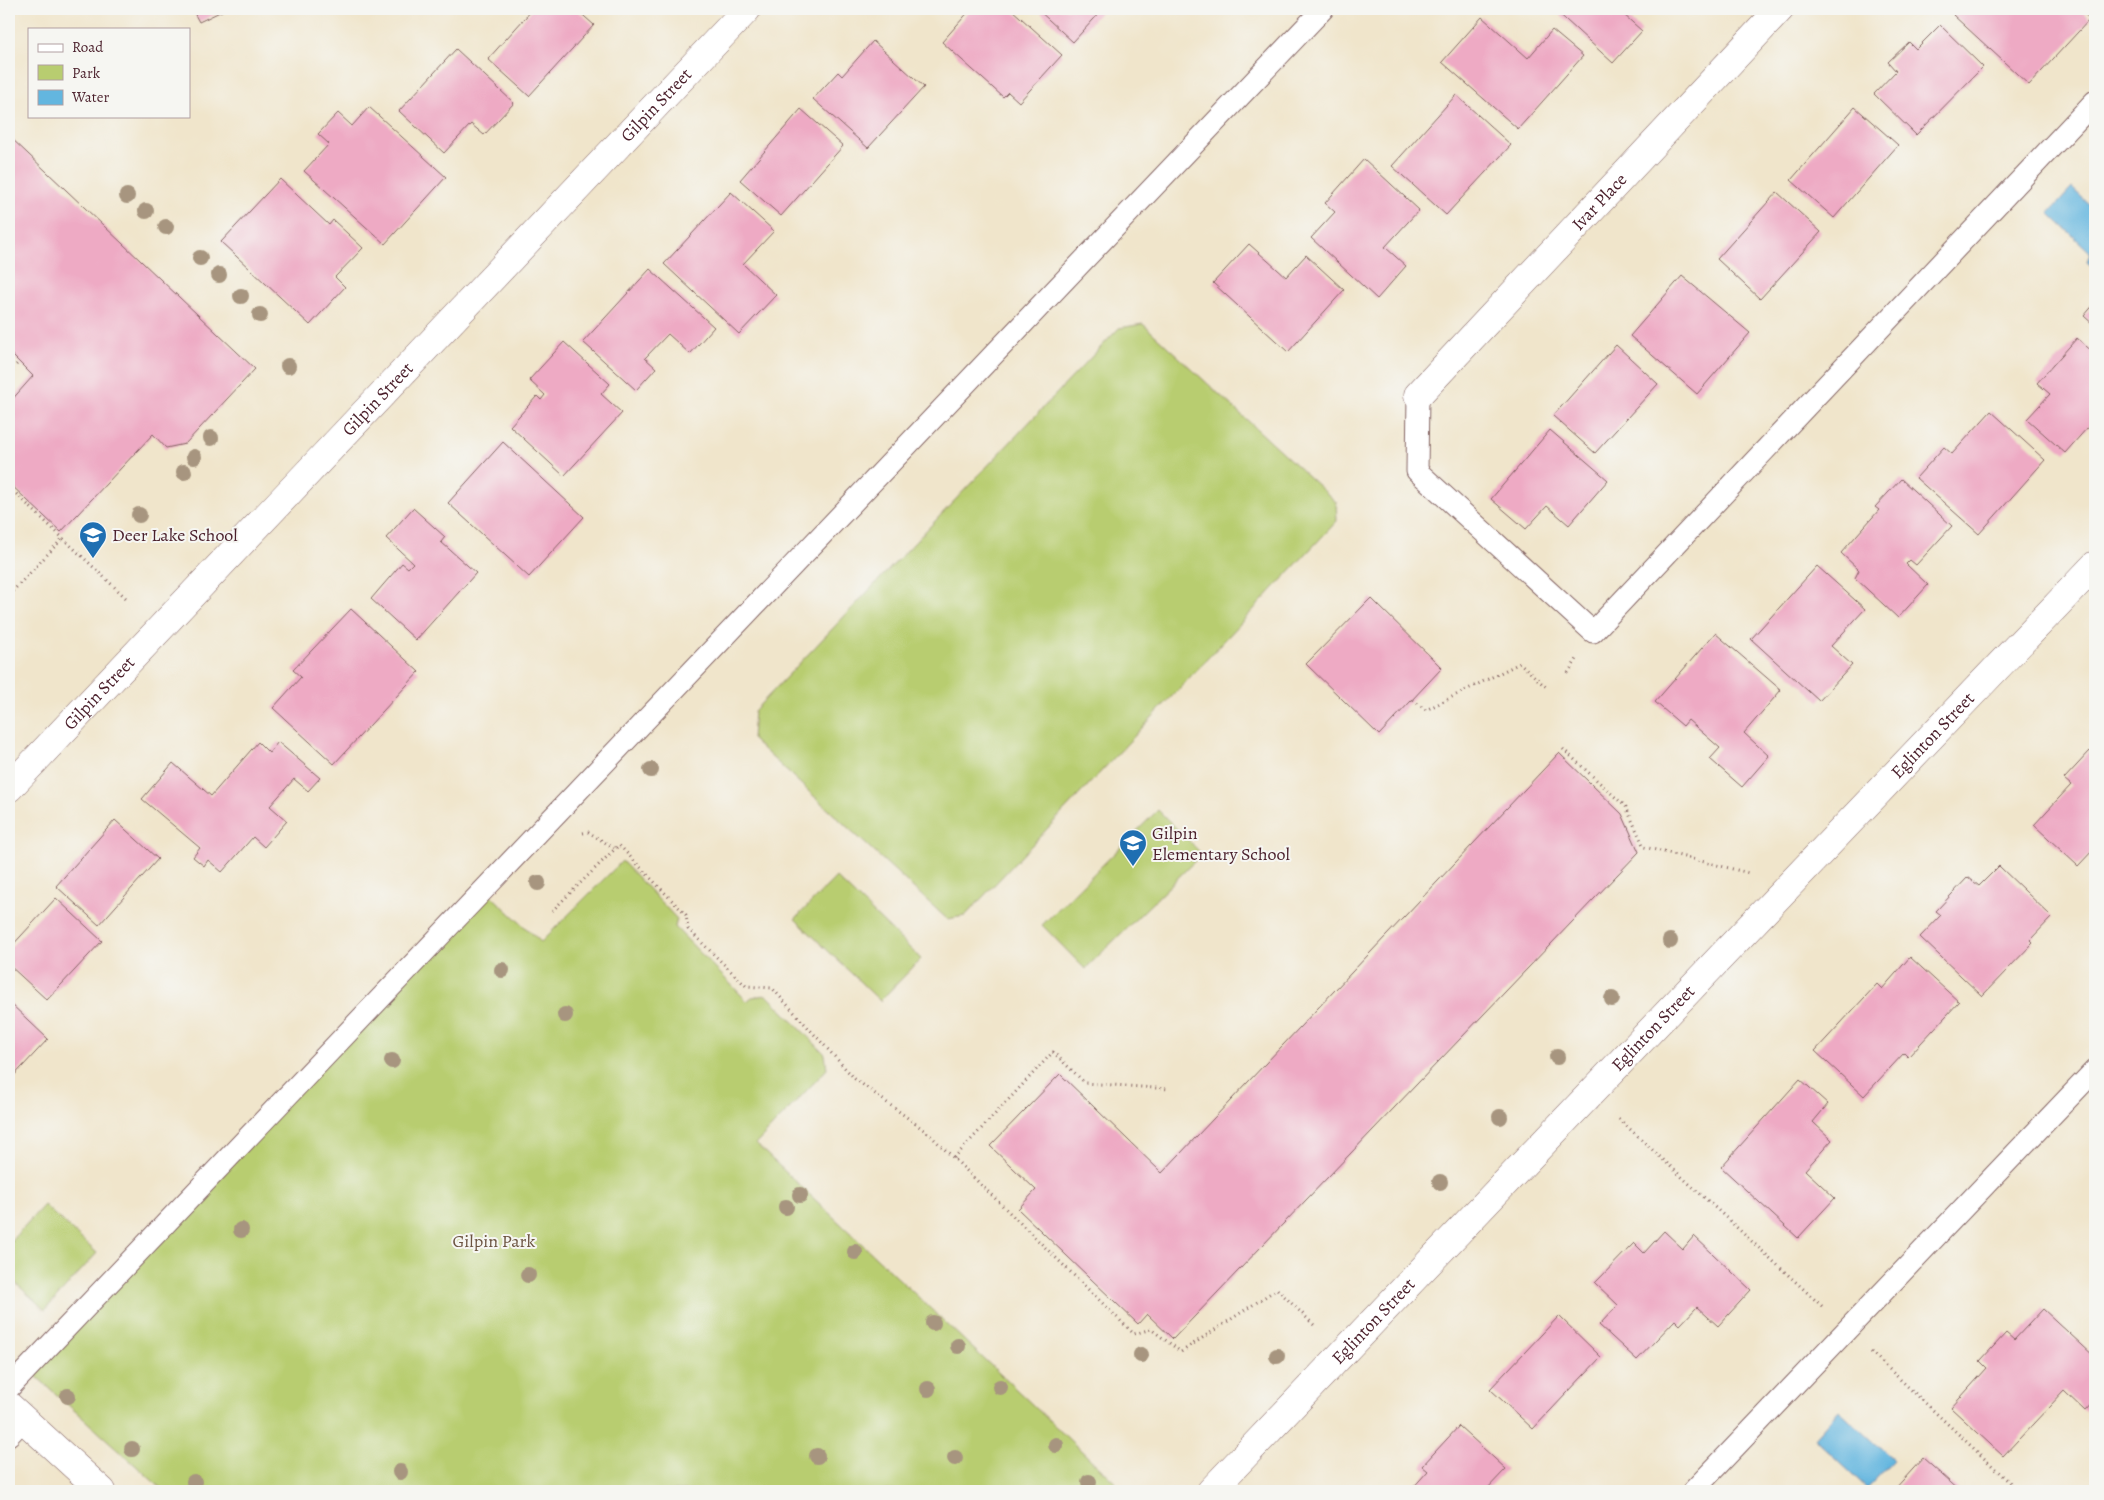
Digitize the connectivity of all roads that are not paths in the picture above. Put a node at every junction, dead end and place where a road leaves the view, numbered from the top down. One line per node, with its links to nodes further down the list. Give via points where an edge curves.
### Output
1 (747, 9): 7 (street, Gilpin Street)
2 (1323, 9): 9 (lane)
3 (1780, 9): 5 (street, Ivar Place)
4 (2095, 101): 5 (lane, via 1593,632 1417,471)
5 (1418, 395)
6 (2095, 564): 12 (street, Eglinton Street)
7 (9, 788)
8 (2095, 1070): 13 (lane)
9 (9, 1388)
10 (14, 1420): 11 (street)
11 (102, 1491)
12 (1211, 1491)
13 (1693, 1491)

